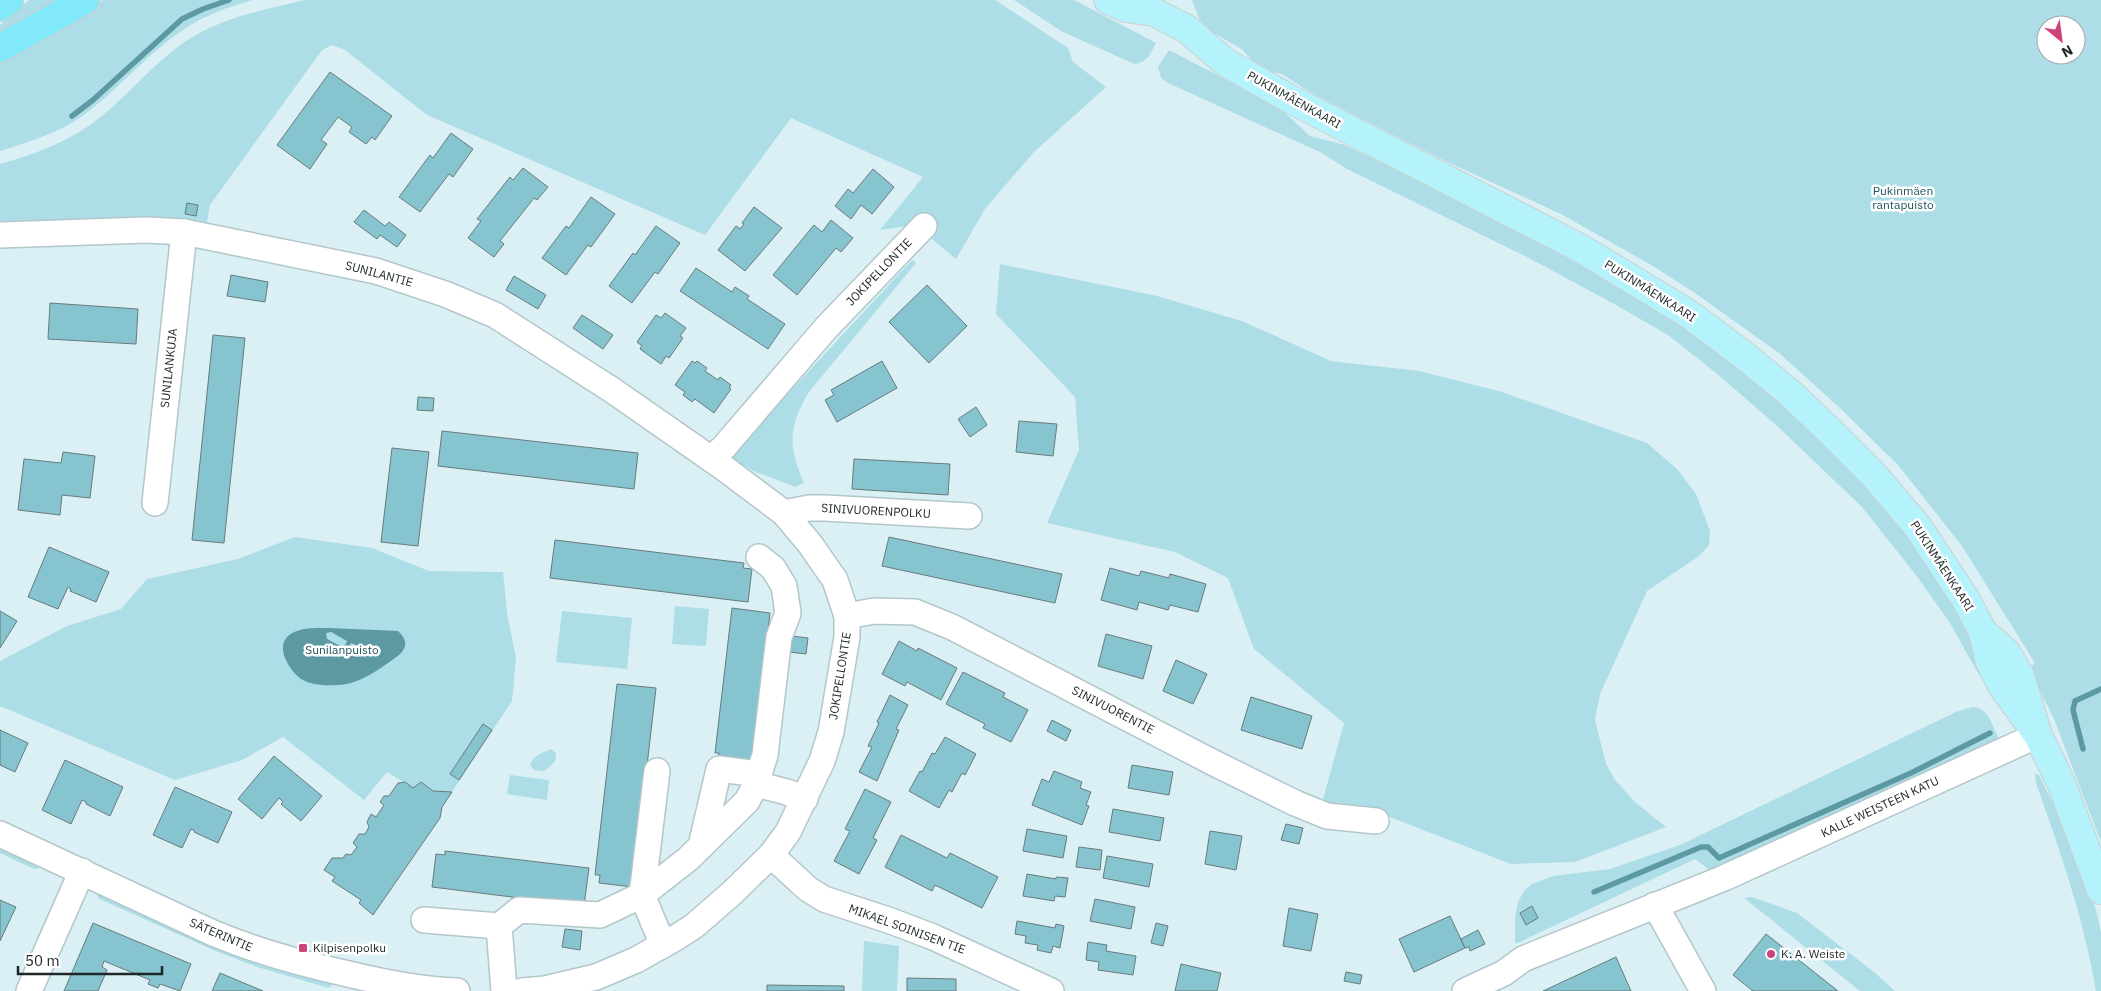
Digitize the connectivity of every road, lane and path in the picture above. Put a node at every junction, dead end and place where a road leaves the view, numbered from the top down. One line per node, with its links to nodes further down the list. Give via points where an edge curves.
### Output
1 (9, 0): 4 (highway)
2 (84, 0): 5 (highway)
3 (1117, 4): 15 (main road, PUKINMÄENKAARI, via 1154,12 1187,29 1226,62 1366,139 1582,249 1689,314 1745,356 1791,394 1873,474 1918,527 1984,632 2006,652 2020,676)
4 (0, 7)
5 (0, 48)
6 (924, 226): 9 (street, JOKIPELLONTIE, via 826,328)
7 (184, 232): 8 (street, SUNILANTIE, via 147,230); 9 (street, SUNILANTIE, via 376,271 451,296 511,325); 10 (street, SUNILANKUJA)
8 (0, 235)
9 (711, 459): 11 (street, JOKIPELLONTIE)
10 (155, 503)
11 (784, 513): 12 (street, SINIVUORENPOLKU, via 825,508); 14 (street, JOKIPELLONTIE, via 835,580)
12 (969, 516)
13 (759, 556): 17 (street, via 773,568 784,586 788,613 779,638 765,756)
14 (847, 616): 18 (street, JOKIPELLONTIE, via 847,637 831,732); 19 (street, SINIVUORENTIE, via 874,611 915,612 952,627 1295,803 1327,816)
15 (2038, 734): 24 (main road, PUKINMÄENKAARI, via 2065,793); 26 (street, KALLE WEISTEEN KATU)
16 (657, 771): 25 (street)
17 (758, 779): 18 (street); 21 (street, via 747,801); 21 (street, via 719,769)
18 (805, 799): 22 (street, JOKIPELLONTIE, via 788,832)
19 (1376, 821)
20 (0, 834): 23 (street, SÄTERINTIE)
21 (701, 846): 25 (street)
22 (770, 855): 29 (street, JOKIPELLONTIE, via 712,911); 36 (street, MIKAEL SOINISEN TIE, via 824,899 891,920)
23 (82, 871): 32 (street); 33 (street, SÄTERINTIE, via 213,933 271,955 368,979)
24 (2101, 890)
25 (642, 894): 28 (street, via 600,915 519,910); 29 (street)
26 (1655, 906): 30 (street, KALLE WEISTEEN KATU, via 1523,960); 38 (street)
27 (424, 920): 28 (street)
28 (499, 926): 34 (street)
29 (663, 946): 31 (street, JOKIPELLONTIE)
30 (1507, 982): 37 (street)
31 (599, 986): 35 (street)
32 (29, 991)
33 (457, 991)
34 (504, 991)
35 (522, 991)
36 (1051, 991)
37 (1465, 991)
38 (1703, 991)

